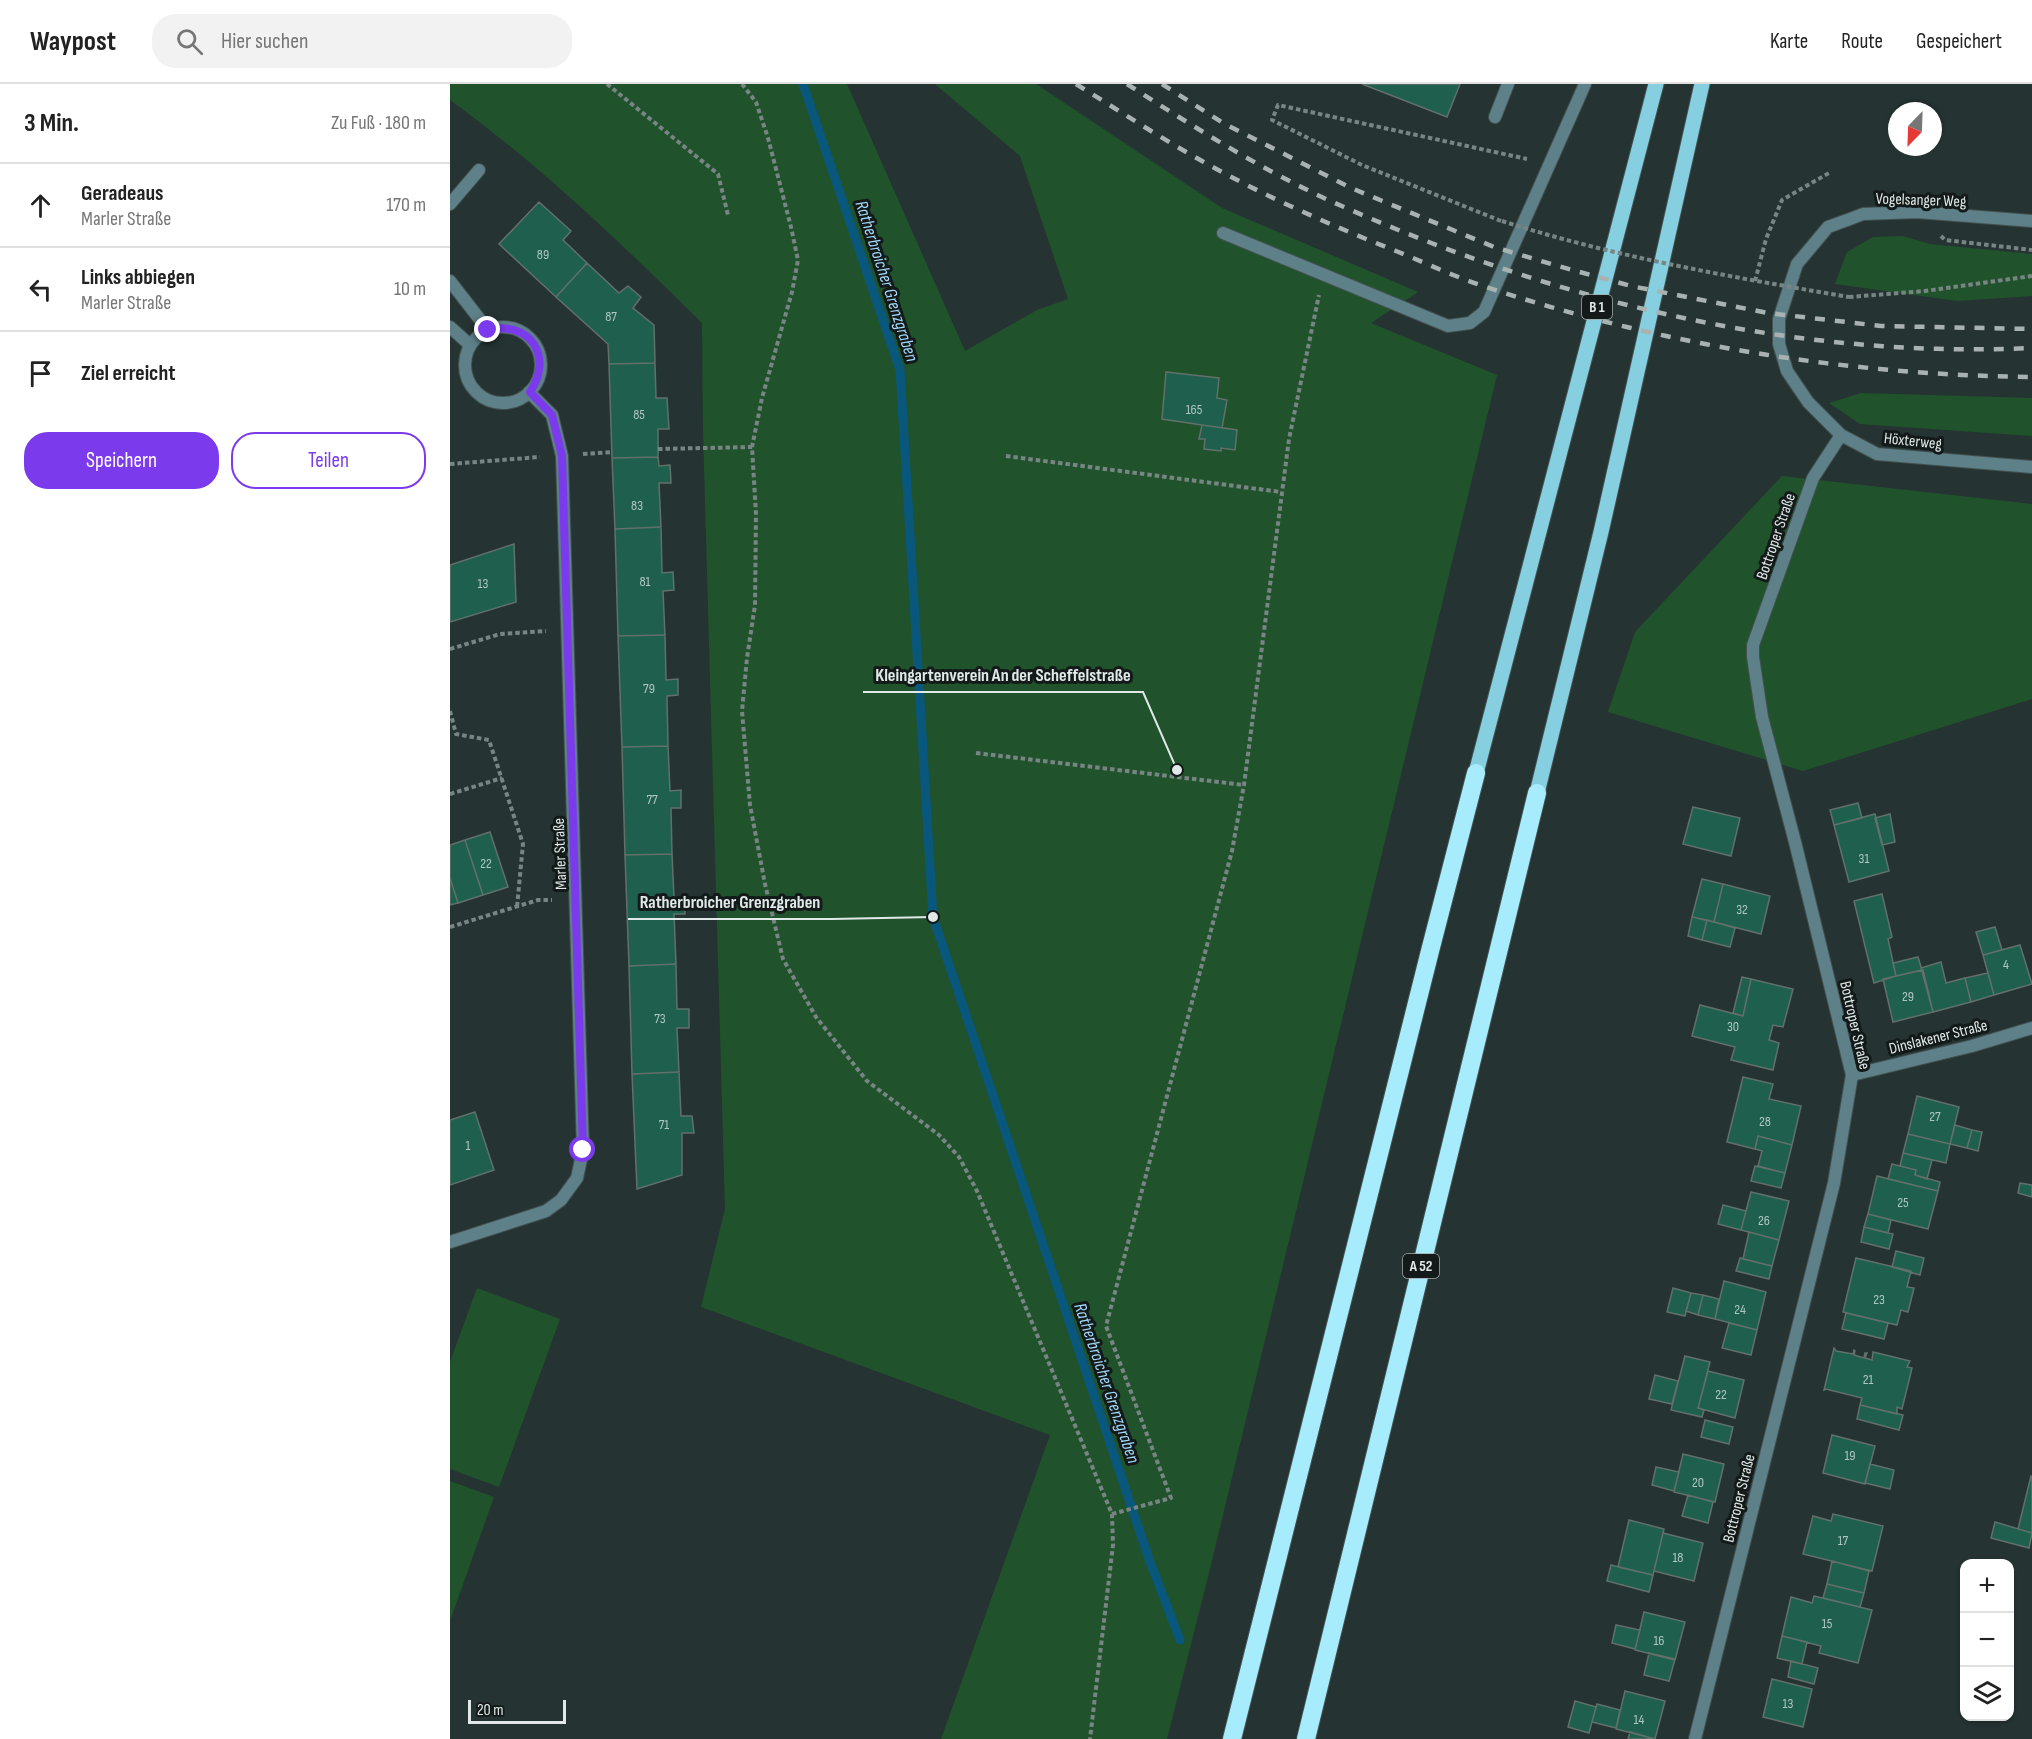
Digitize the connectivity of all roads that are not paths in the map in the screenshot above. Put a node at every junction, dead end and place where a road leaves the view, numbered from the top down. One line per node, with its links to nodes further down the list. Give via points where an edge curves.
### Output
1 (1508, 84): 5 (street)
2 (1585, 84): 9 (street, via 1484,312 1470,323 1448,326)
3 (1656, 84): 18 (main road, B 1)
4 (1702, 84): 19 (main road, via 1601,532)
5 (1495, 117)
6 (479, 171): 7 (street)
7 (450, 204)
8 (2032, 221): 15 (street, Vogelsanger Weg, via 1917,212 1874,213 1828,227 1797,264 1779,319 1779,344 1787,371)
9 (1223, 233)
10 (450, 281): 12 (street)
11 (450, 327): 13 (street)
12 (488, 330): 13 (street); 14 (street, via 510,328 535,345 540,368)
13 (470, 345): 14 (street, via 466,376 485,399 507,403)
14 (530, 392): 22 (street, Marler Straße, via 552,415 562,456 583,1150 577,1178 561,1200 546,1211)
15 (1808, 402): 16 (street, Höxterweg)
16 (1841, 435): 17 (street, Höxterweg, via 1877,454); 21 (street, Bottroper Straße, via 1809,489 1753,657 1762,717)
17 (2032, 466)
18 (1476, 773): 23 (highway)
19 (1537, 793): 24 (highway, A 52)
20 (2032, 1028): 21 (street, Dinslakener Straße)
21 (1852, 1075): 25 (street, Bottroper Straße, via 1834,1183)
22 (450, 1242)
23 (1232, 1739)
24 (1306, 1739)
25 (1695, 1739)

